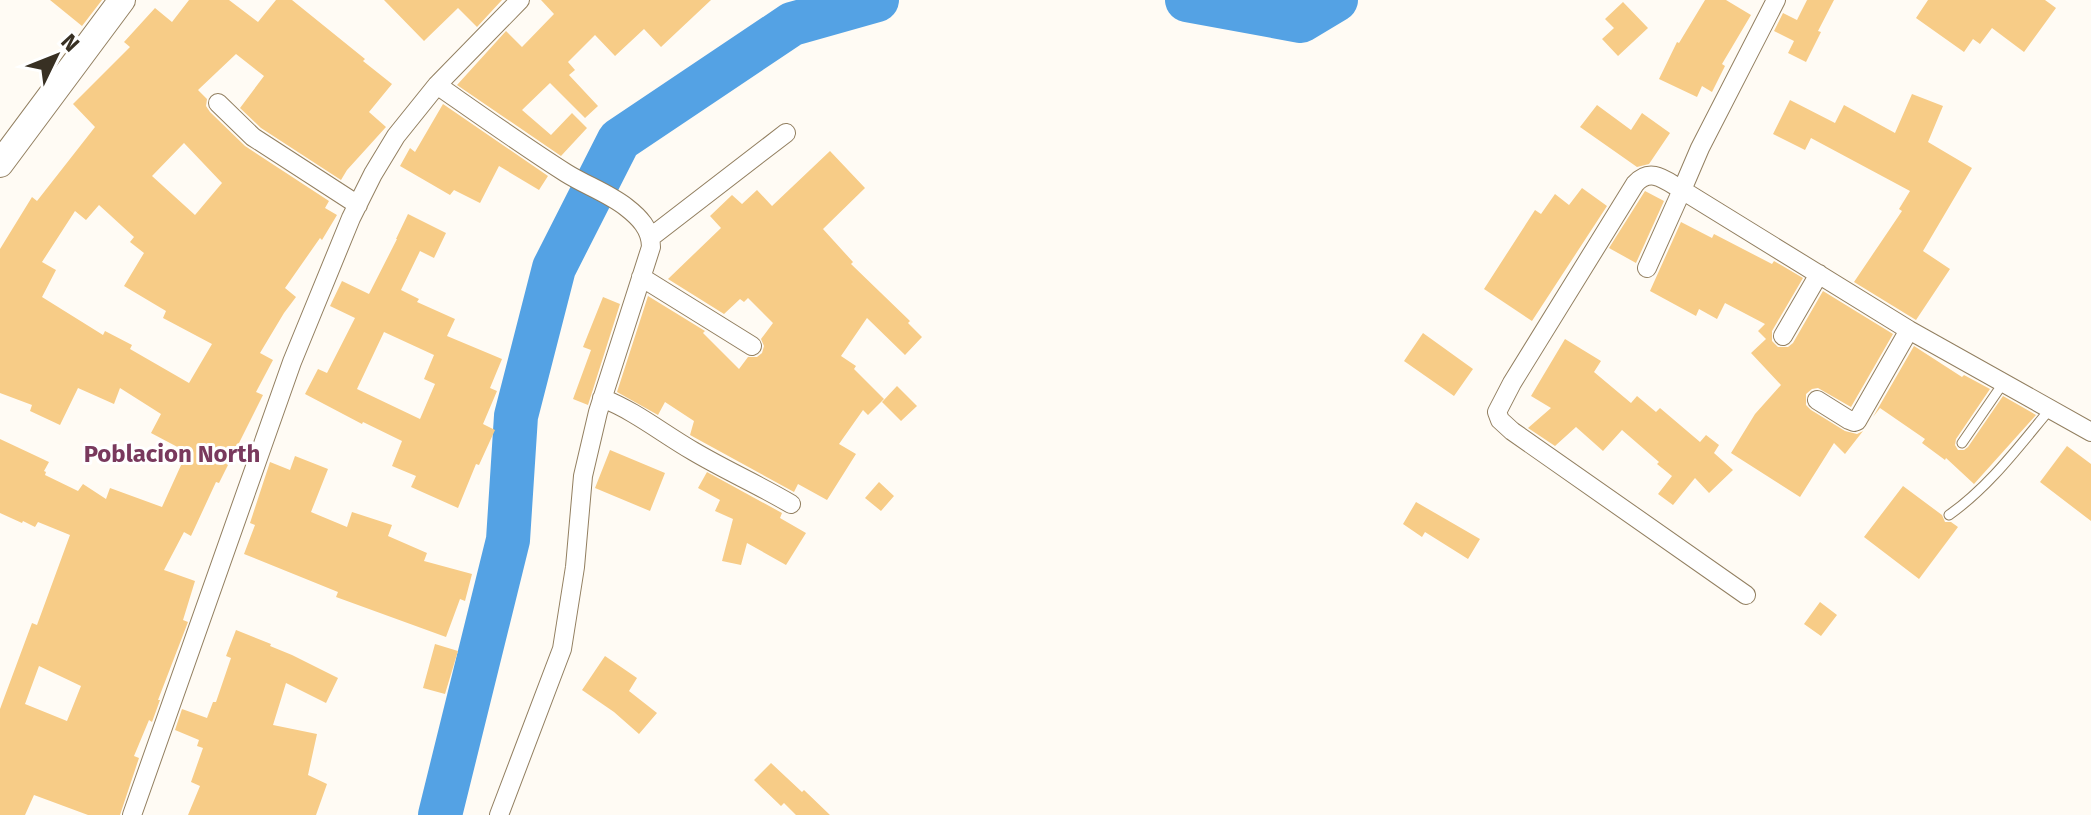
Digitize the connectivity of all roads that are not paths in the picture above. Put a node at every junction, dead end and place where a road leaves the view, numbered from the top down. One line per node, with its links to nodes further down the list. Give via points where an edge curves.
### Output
1 (122, 0): 7 (main road)
2 (520, 0): 4 (street)
3 (1776, 0): 8 (street)
4 (437, 85): 9 (street, via 396,136); 10 (street, via 624,206)
5 (218, 103): 9 (street, via 253,137)
6 (786, 133): 10 (street)
7 (0, 164)
8 (1682, 190): 11 (street); 12 (street); 25 (street, via 1658,175 1641,177 1635,184 1497,412 1512,431)
9 (358, 205): 26 (street, via 292,362)
10 (651, 237): 13 (street)
11 (1647, 268)
12 (1819, 274): 14 (street); 15 (street)
13 (641, 277): 16 (street); 18 (street)
14 (1909, 330): 17 (street); 19 (street, via 1857,421)
15 (1783, 336)
16 (752, 346)
17 (2004, 382): 20 (street); 22 (lane)
18 (602, 398): 23 (street); 27 (street, via 583,476 562,649)
19 (1817, 400)
20 (2051, 408): 21 (street); 24 (lane, via 1991,480)
21 (2091, 432)
22 (1962, 443)
23 (791, 504)
24 (1949, 515)
25 (1746, 595)
26 (132, 815)
27 (499, 815)

